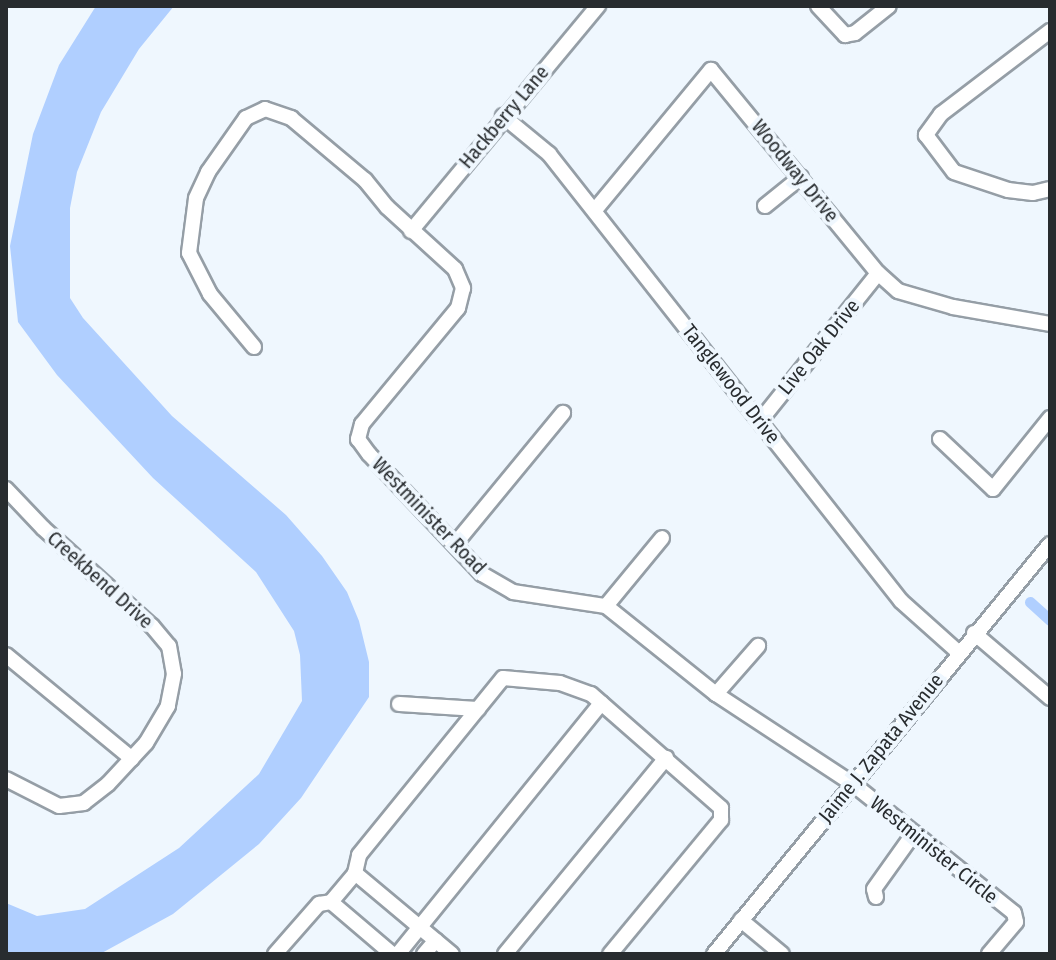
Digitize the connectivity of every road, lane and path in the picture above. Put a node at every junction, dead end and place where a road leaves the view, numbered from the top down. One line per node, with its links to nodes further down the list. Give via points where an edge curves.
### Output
1 (598, 6): 5 (street, Hackberry Lane)
2 (818, 6): 3 (street, via 845,35)
3 (889, 6)
4 (1050, 31): 7 (street, via 941,114 926,135 954,172 1008,190)
5 (503, 116): 9 (street, Tanglewood Drive, via 549,154); 10 (street, Hackberry Lane)
6 (801, 177): 8 (street); 9 (street, Woodway Drive, via 711,70); 11 (street, Woodway Drive)
7 (1050, 189)
8 (765, 206)
9 (595, 210): 16 (street, Tanglewood Drive)
10 (411, 231): 13 (street, Westminister Road, via 365,180 291,118 265,109 246,118 196,198 189,253 210,294); 20 (street, Westminister Road, via 455,269 463,288 458,308 362,424 358,439)
11 (878, 273): 12 (street, Woodway Drive, via 898,291 930,301); 16 (street, Live Oak Drive)
12 (1050, 324)
13 (254, 347)
14 (563, 413): 20 (street)
15 (1050, 418): 17 (street, via 993,489)
16 (760, 421): 25 (street, Tanglewood Drive, via 901,601)
17 (940, 439)
18 (6, 489): 33 (street, Creekbend Drive, via 169,646 174,674 168,706)
19 (662, 538): 22 (street)
20 (455, 544): 22 (street, Westminister Road, via 482,574 513,592)
21 (1050, 544): 23 (street, Jaime J. Zapata Avenue)
22 (606, 606): 27 (street)
23 (974, 633): 25 (street, Jaime J. Zapata Avenue); 28 (street)
24 (758, 646): 27 (street)
25 (958, 652): 35 (street, Jaime J. Zapata Avenue)
26 (6, 655): 33 (street)
27 (716, 694): 35 (street)
28 (1050, 698)
29 (601, 703): 31 (street, via 568,685 503,678); 32 (street); 41 (street)
30 (399, 704): 31 (street)
31 (478, 709): 37 (street, via 359,855)
32 (666, 758): 47 (street); 48 (street, via 714,799 721,820)
33 (132, 759): 34 (street, Creekbend Drive, via 84,803 59,806)
34 (6, 779)
35 (853, 784): 36 (street, Westminister Circle); 40 (street, Jaime J. Zapata Avenue)
36 (914, 833): 38 (street, via 874,889); 51 (street, Westminister Circle, via 1014,913 1016,922)
37 (355, 873): 39 (street); 41 (street)
38 (876, 897)
39 (331, 902): 43 (street, via 319,904); 44 (street)
40 (741, 920): 49 (street, Jaime J. Zapata Avenue); 50 (street)
41 (421, 928): 42 (street); 44 (street)
42 (436, 940): 45 (street); 46 (street)
43 (274, 953)
44 (395, 954)
45 (424, 954)
46 (452, 954)
47 (505, 954)
48 (610, 954)
49 (714, 954)
50 (782, 954)
51 (989, 954)

